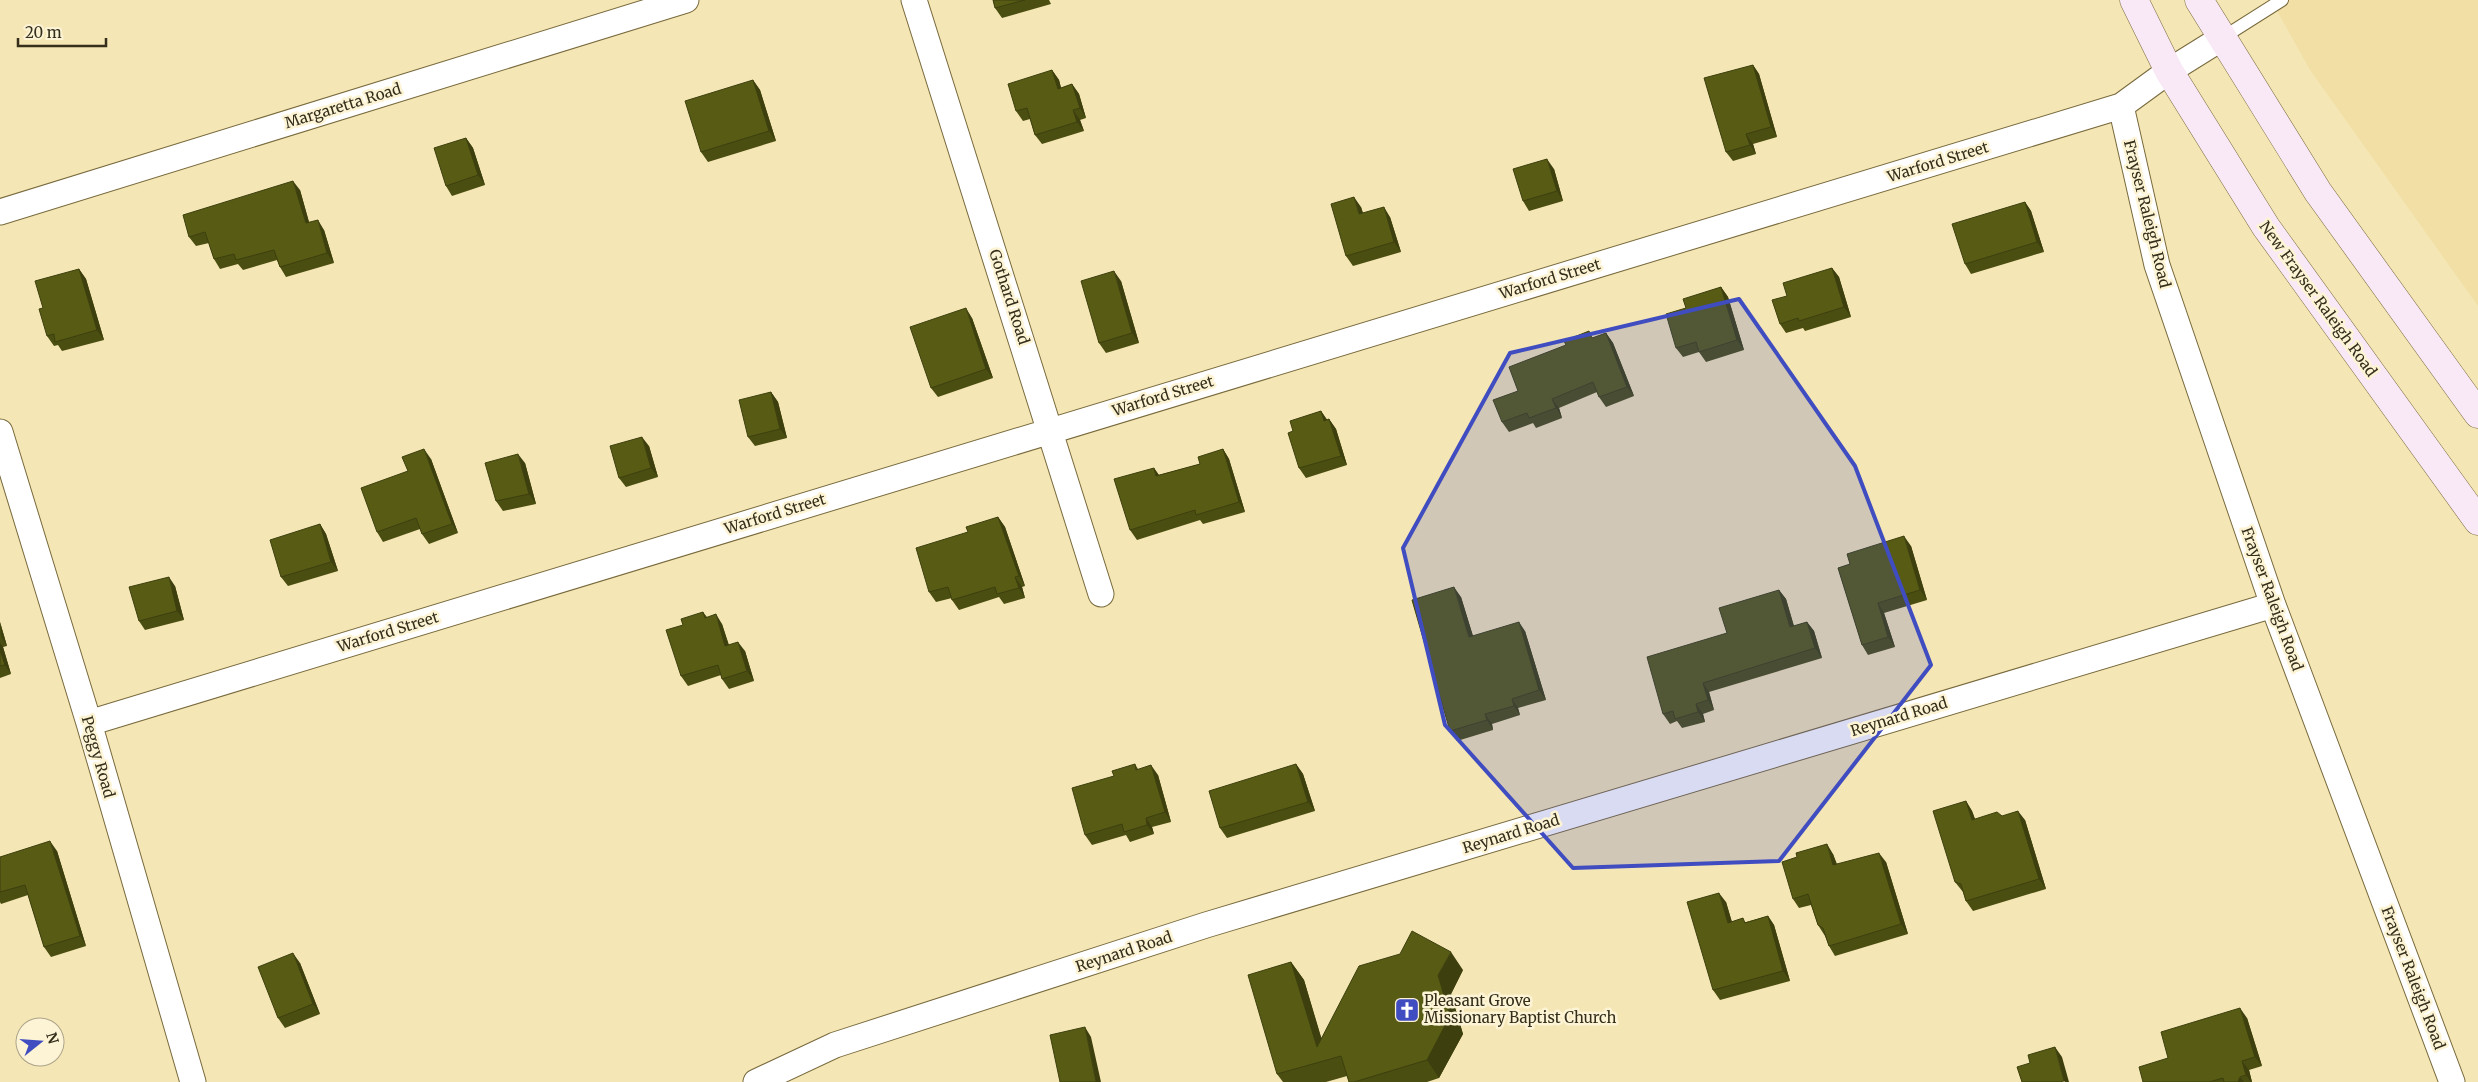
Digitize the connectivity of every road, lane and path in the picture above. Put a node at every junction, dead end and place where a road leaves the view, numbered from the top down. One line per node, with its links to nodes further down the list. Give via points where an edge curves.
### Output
1 (686, 0): 9 (street, Margaretta Road)
2 (914, 0): 11 (street, Gothard Road)
3 (2134, 0): 7 (main road)
4 (2199, 0): 6 (main road)
5 (2282, 0): 6 (lane)
6 (2222, 38): 7 (street, Warford Street); 10 (main road, via 2318,192)
7 (2169, 71): 8 (street, Warford Street); 13 (main road, New Frayser Raleigh Road, via 2266,227)
8 (2121, 106): 11 (street, Warford Street); 15 (street, Frayser Raleigh Road, via 2157,265)
9 (0, 212)
10 (2478, 414)
11 (1051, 430): 14 (street, Gothard Road); 16 (street, Warford Street)
12 (0, 432): 16 (street, Peggy Road)
13 (2478, 521)
14 (1101, 594)
15 (2273, 605): 18 (street, Reynard Road, via 1206,925 835,1045); 19 (street, Frayser Raleigh Road)
16 (89, 723): 17 (street, Peggy Road)
17 (193, 1082)
18 (756, 1082)
19 (2452, 1082)

